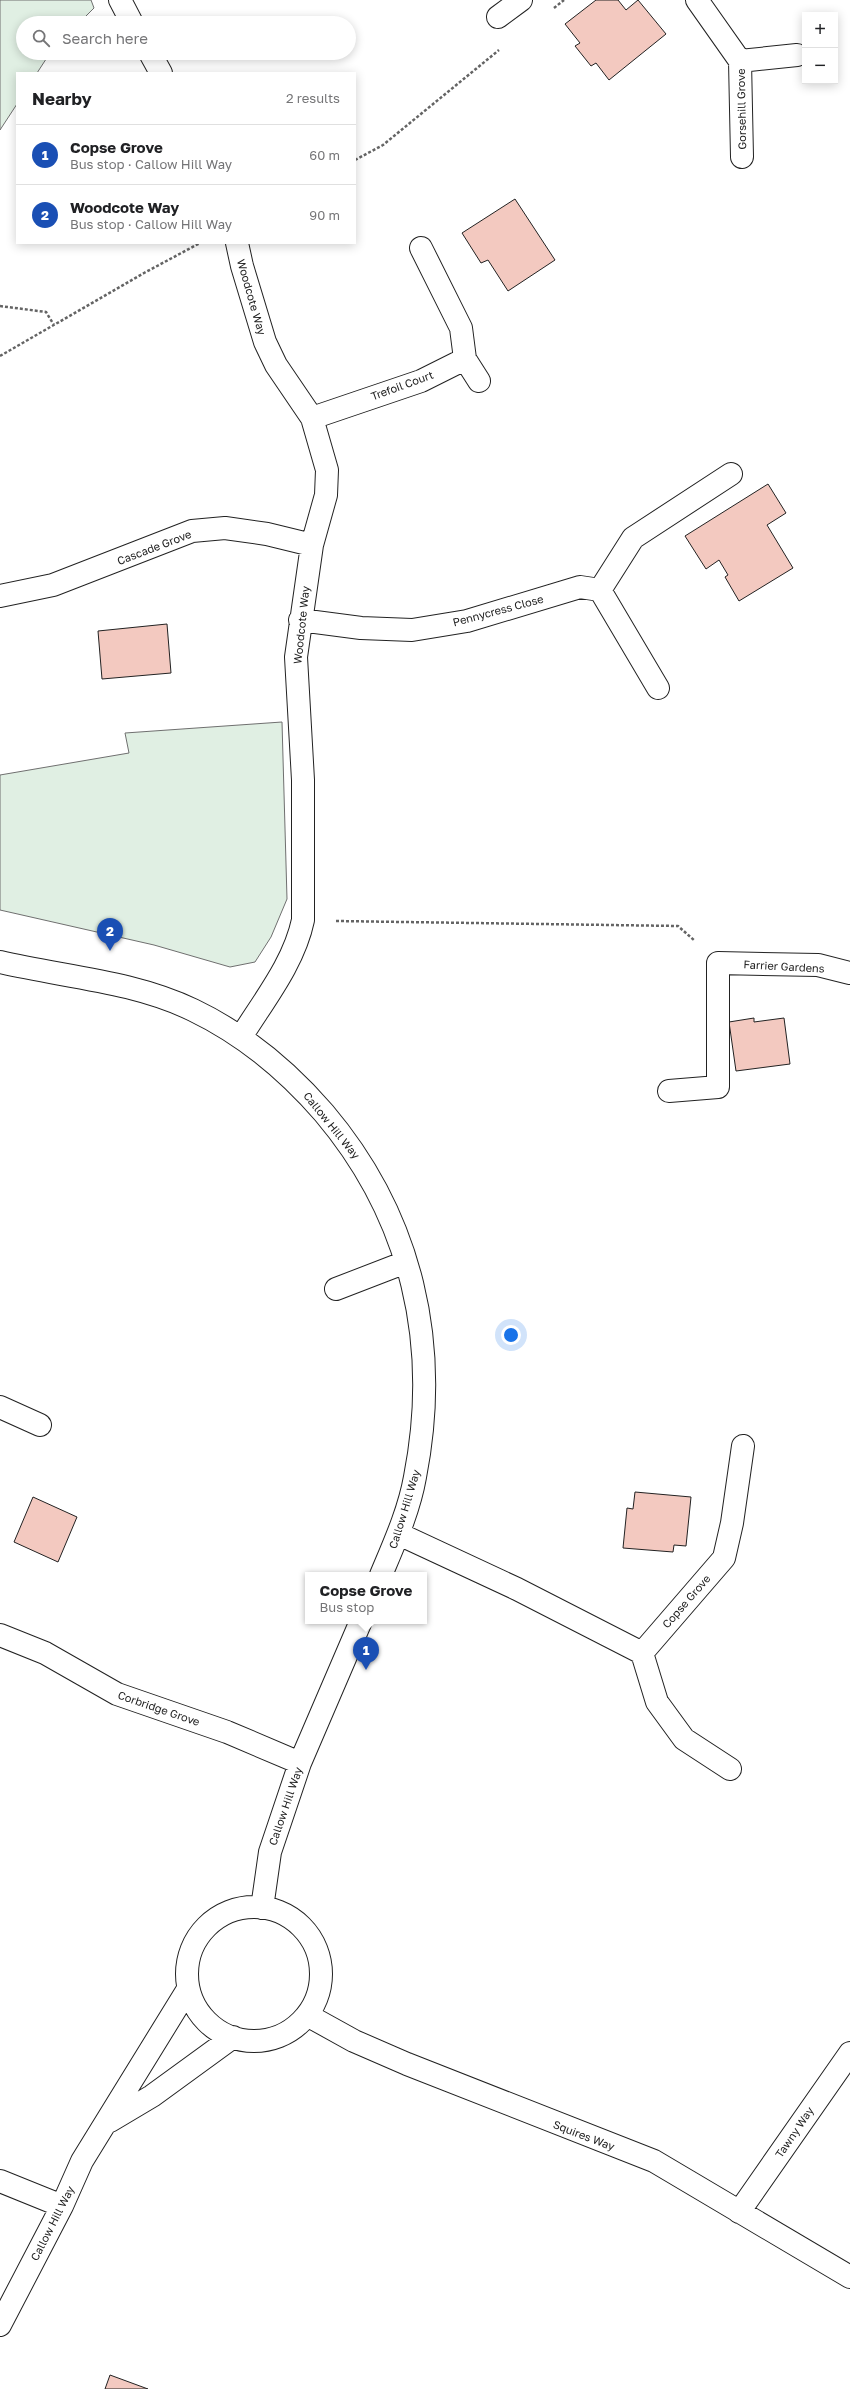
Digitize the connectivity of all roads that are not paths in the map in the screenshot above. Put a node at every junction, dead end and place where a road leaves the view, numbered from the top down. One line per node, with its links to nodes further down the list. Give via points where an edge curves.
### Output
1 (120, 0): 4 (street)
2 (521, 0): 5 (street)
3 (697, 0): 8 (street, Gorsehill Grove)
4 (128, 16)
5 (498, 17)
6 (797, 55): 8 (street, Gorsehill Grove)
7 (154, 60): 9 (street)
8 (740, 61): 10 (street, Gorsehill Grove)
9 (160, 72)
10 (742, 157)
11 (237, 244): 15 (street, Woodcote Way, via 265,342 276,365)
12 (421, 248): 13 (street, via 460,328)
13 (465, 359): 14 (street); 15 (street, Trefoil Court, via 421,381)
14 (479, 382)
15 (312, 418): 17 (street, Woodcote Way, via 327,470 326,495)
16 (731, 474): 18 (street, via 633,538)
17 (312, 545): 19 (street, Cascade Grove, via 267,534 225,528 192,532 53,585); 20 (street, Woodcote Way)
18 (600, 590): 20 (street, Pennycress Close, via 580,587 467,621 412,630 361,628); 21 (street)
19 (0, 596)
20 (300, 620): 24 (street, Woodcote Way, via 296,657 303,780 303,920 300,937 290,959)
21 (658, 688)
22 (0, 962): 24 (street, Callow Hill Way, via 125,987 167,1000 192,1010)
23 (850, 973): 25 (street, Farrier Gardens, via 818,965 718,963 718,1087)
24 (241, 1037): 26 (street, Callow Hill Way, via 267,1055 304,1090 356,1152 389,1214)
25 (669, 1091)
26 (406, 1262): 27 (street); 31 (street, Callow Hill Way, via 420,1320 426,1384 422,1438 415,1480)
27 (336, 1290)
28 (0, 1408): 29 (street)
29 (40, 1425)
30 (743, 1446): 35 (street, Copse Grove, via 732,1523 724,1558)
31 (399, 1534): 32 (street, Callow Hill Way); 35 (street, via 517,1589)
32 (382, 1572)
33 (360, 1624): 36 (street, Callow Hill Way)
34 (0, 1636): 36 (street, Corbridge Grove, via 45,1653 117,1694 220,1730)
35 (642, 1653): 37 (street, via 657,1702 684,1739)
36 (300, 1763): 38 (street, Callow Hill Way, via 270,1852)
37 (730, 1769)
38 (262, 1908): 39 (street, via 241,1908 229,1912 206,1927 194,1943 188,1959); 40 (street, via 275,1910 289,1918 306,1932 315,1947 320,1963 320,1980 314,2004)
39 (188, 1989): 41 (street, via 193,2002 206,2021); 43 (street, Callow Hill Way)
40 (307, 2014): 41 (street, via 294,2028 279,2036 250,2041); 46 (street, Squires Way, via 354,2041 407,2064 654,2161)
41 (233, 2037): 43 (street, Callow Hill Way, via 152,2096)
42 (850, 2053): 46 (street, Tawny Way)
43 (106, 2123): 45 (street, Callow Hill Way, via 82,2161)
44 (0, 2181): 45 (street)
45 (62, 2206): 48 (street, Callow Hill Way)
46 (739, 2212): 47 (street, Squires Way)
47 (850, 2277)
48 (0, 2325)

